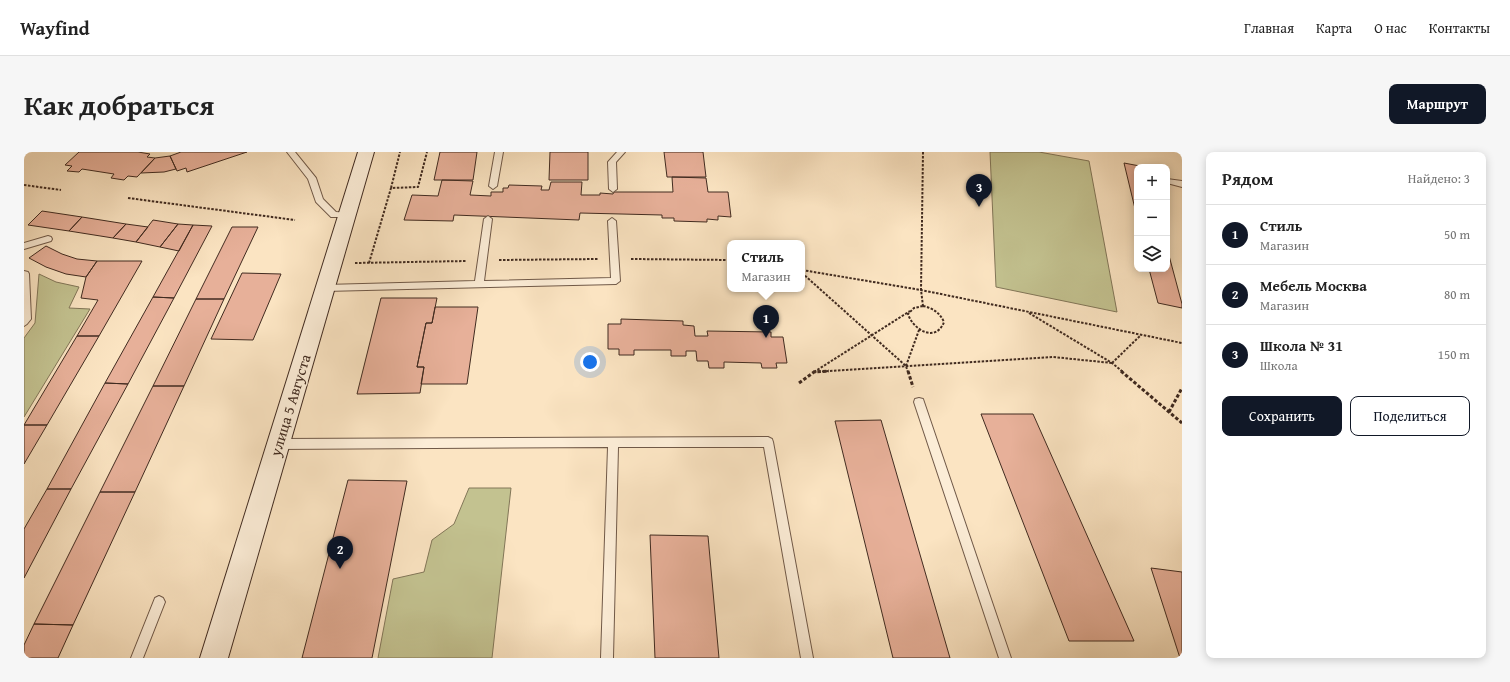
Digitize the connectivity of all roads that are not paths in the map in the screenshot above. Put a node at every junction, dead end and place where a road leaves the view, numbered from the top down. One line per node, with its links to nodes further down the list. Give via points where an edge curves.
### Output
1 (291, 152): 9 (lane, via 312,178 319,200 334,215)
2 (366, 152): 9 (street, улица 5 Августа)
3 (499, 152): 7 (lane)
4 (621, 152): 8 (lane, via 612,162)
5 (1170, 182): 6 (lane)
6 (1182, 184)
7 (493, 186)
8 (612, 189)
9 (347, 215): 16 (street, улица 5 Августа)
10 (488, 219): 15 (lane)
11 (612, 221): 15 (lane, via 616,281)
12 (48, 239): 13 (lane)
13 (24, 246)
14 (24, 274): 17 (lane)
15 (479, 284): 16 (lane)
16 (325, 288): 20 (street, улица 5 Августа)
17 (24, 322)
18 (919, 402): 26 (lane)
19 (613, 443): 20 (lane); 24 (lane); 25 (lane, via 768,442)
20 (278, 444): 23 (street, улица 5 Августа)
21 (159, 602): 22 (lane)
22 (137, 658)
23 (214, 658)
24 (607, 658)
25 (807, 658)
26 (1005, 658)

